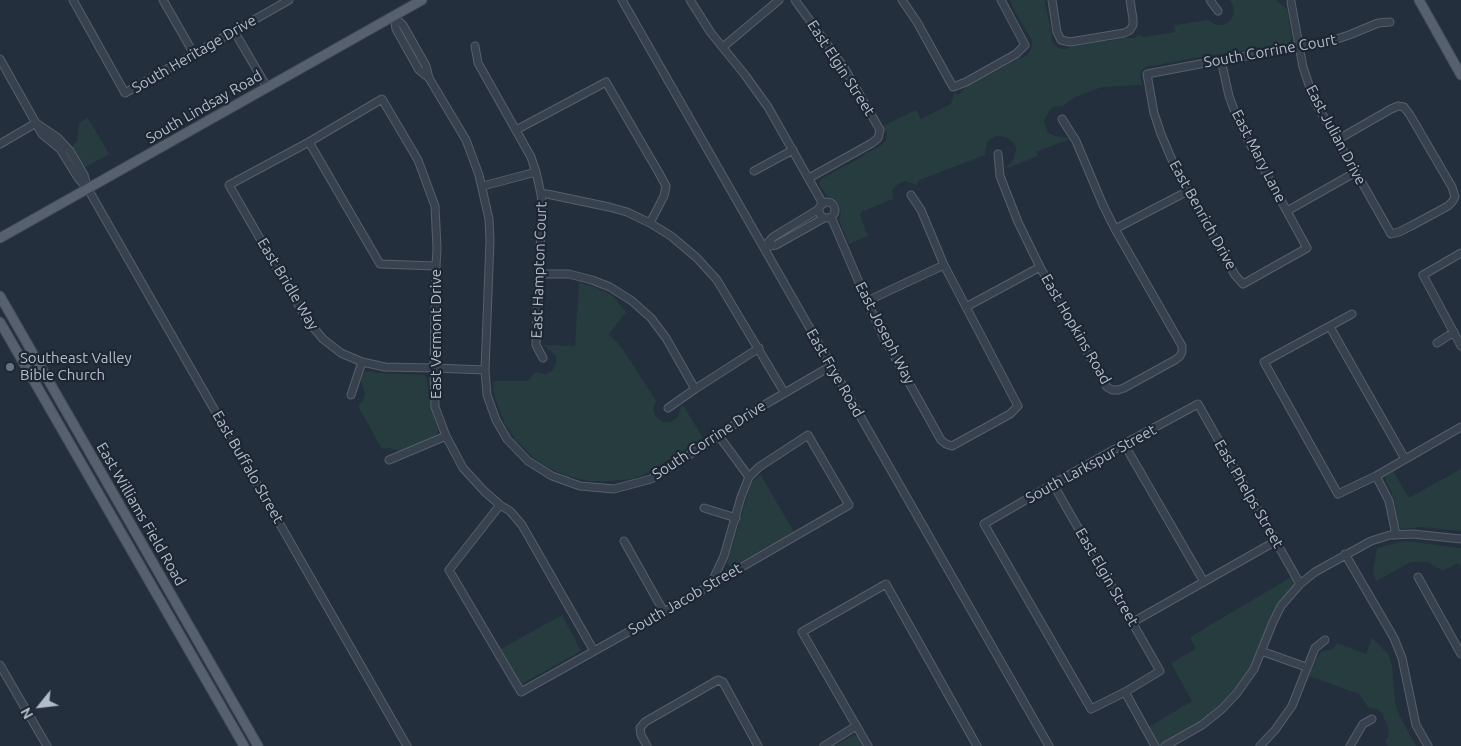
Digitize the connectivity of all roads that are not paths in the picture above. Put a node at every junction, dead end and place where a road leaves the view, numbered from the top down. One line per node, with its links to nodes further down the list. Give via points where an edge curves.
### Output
1 (73, 0): 24 (street, South Heritage Drive, via 125,93)
2 (164, 0): 24 (street)
3 (289, 0): 16 (street, South Heritage Drive)
4 (422, 0): 18 (main road, South Lindsay Road)
5 (622, 0): 53 (street, East Frye Road)
6 (690, 0): 22 (street, East Joseph Way)
7 (779, 0): 22 (street)
8 (794, 0): 41 (street, East Elgin Street, via 845,68 880,130 872,143)
9 (902, 0): 10 (street, via 953,86 1016,54 1025,45)
10 (1001, 0)
11 (1052, 0): 12 (street, via 1061,40 1070,42 1130,30 1133,25)
12 (1130, 0)
13 (1210, 0): 17 (street)
14 (1419, 0): 28 (main road)
15 (1290, 1): 23 (street, East Julian Drive)
16 (279, 2): 20 (street, South Heritage Drive)
17 (1218, 11)
18 (394, 16): 29 (main road, South Lindsay Road); 42 (street, South Corrine Drive, via 396,29 420,70 430,78 466,140)
19 (1390, 22): 23 (street, South Corrine Court, via 1378,23 1350,36)
20 (234, 31): 24 (street, South Heritage Drive); 29 (street)
21 (475, 46): 32 (street, East Hampton Court, via 478,62)
22 (723, 47): 36 (street, East Joseph Way, via 768,107)
23 (1298, 48): 26 (street, South Corrine Court); 33 (street, East Julian Drive, via 1314,100)
24 (194, 54)
25 (0, 59): 31 (street, East Buffalo Street)
26 (1221, 60): 27 (street, South Corrine Court); 48 (street, East Mary Lane, via 1228,96 1237,118)
27 (1147, 74): 44 (street, East Benrich Drive, via 1161,134)
28 (1461, 75)
29 (267, 87): 43 (main road, South Lindsay Road)
30 (1062, 120): 51 (street, via 1076,141)
31 (36, 123): 35 (street); 43 (street, East Buffalo Street, via 42,134 60,149)
32 (516, 130): 39 (street, East Hampton Court); 50 (street, via 606,82 666,186)
33 (1337, 140): 40 (street, East Julian Drive); 40 (street, East Julian Drive, via 1391,108 1404,107 1455,197 1448,206 1391,234)
34 (308, 142): 57 (street, via 380,264); 57 (street, East Vermont Drive, via 382,99 418,160 435,206); 71 (street, East Bridle Way, via 229,185 307,320 341,353)
35 (0, 144)
36 (792, 150): 38 (street); 41 (street, East Joseph Way)
37 (998, 154): 58 (street, East Hopkins Road, via 1000,176)
38 (754, 171)
39 (536, 172): 42 (street); 45 (street, East Hampton Court)
40 (1356, 172): 48 (street)
41 (809, 178): 47 (street, East Joseph Way)
42 (483, 186): 74 (street, South Corrine Drive, via 490,241)
43 (88, 189): 52 (main road, South Lindsay Road); 115 (street, East Buffalo Street)
44 (1188, 190): 51 (street); 54 (street, East Benrich Drive, via 1243,284)
45 (541, 194): 50 (street, via 609,207); 59 (street, East Hampton Court)
46 (911, 195): 56 (street, via 921,210)
47 (821, 207): 49 (street, East Joseph Way, via 820,214); 49 (street, East Joseph Way, via 830,203 835,207 835,212); 53 (street, via 773,237)
48 (1287, 211): 54 (street, East Mary Lane)
49 (828, 217): 53 (street, via 776,245); 61 (street, East Joseph Way)
50 (650, 223): 69 (street, via 697,258 717,280)
51 (1115, 229): 58 (street, East Hopkins Road, via 1182,346 1176,360 1124,388 1112,390 1107,387)
52 (0, 238)
53 (764, 247): 72 (street, East Frye Road)
54 (1307, 248)
55 (1461, 253): 66 (street, via 1423,275)
56 (944, 265): 61 (street); 62 (street)
57 (436, 266): 73 (street, East Vermont Drive)
58 (1040, 267): 62 (street)
59 (540, 274): 70 (street, East Hampton Court, via 536,345); 75 (street, via 569,274 592,280 632,301 666,338)
60 (0, 296): 114 (main road, East Williams Field Road)
61 (867, 301): 62 (street, East Joseph Way, via 941,440 952,446 1010,414 1018,406)
62 (966, 307)
63 (1352, 314): 65 (street)
64 (0, 322): 113 (main road, East Williams Field Road)
65 (1330, 327): 84 (street); 86 (street, via 1264,362 1338,494)
66 (1454, 332): 67 (street); 68 (street)
67 (1437, 343)
68 (1461, 346)
69 (759, 348): 75 (street); 76 (street)
70 (543, 358)
71 (362, 362): 73 (street, East Bridle Way, via 385,367); 77 (street)
72 (831, 366): 76 (street, South Corrine Drive); 121 (street, East Frye Road)
73 (434, 368): 74 (street, East Bridle Way); 81 (street, East Vermont Drive, via 435,407)
74 (485, 370): 82 (street, South Corrine Drive, via 487,395 507,439 528,461 552,476 580,486 614,489 651,479)
75 (695, 389): 79 (street)
76 (784, 392): 82 (street, South Corrine Drive)
77 (351, 395)
78 (1198, 404): 83 (street, South Larkspur Street); 95 (street, East Phelps Street)
79 (668, 408)
80 (1461, 427): 84 (street)
81 (446, 436): 85 (street); 89 (street, East Vermont Drive, via 463,468)
82 (719, 436): 87 (street)
83 (1124, 444): 88 (street, South Larkspur Street); 98 (street)
84 (1405, 459): 86 (street)
85 (389, 460)
86 (1376, 476): 92 (street, via 1390,501)
87 (749, 477): 91 (street); 99 (street, South Jacob Street, via 808,435 848,505)
88 (1053, 484): 102 (street, East Elgin Street); 109 (street, South Larkspur Street, via 984,524 1091,709)
89 (500, 505): 104 (street, East Vermont Drive, via 522,525); 104 (street, South Jacob Street, via 449,570 521,692)
90 (704, 508): 91 (street)
91 (736, 518): 99 (street)
92 (1396, 535): 93 (street); 96 (street, via 1371,541)
93 (1461, 540)
94 (624, 541): 101 (street)
95 (1276, 541): 98 (street); 100 (street, East Phelps Street)
96 (1345, 554): 100 (street); 126 (street, via 1394,638 1402,658 1416,724)
97 (1418, 577): 106 (street)
98 (1204, 582): 102 (street)
99 (711, 584): 101 (street, South Jacob Street)
100 (1300, 584): 105 (street, via 1281,606)
101 (664, 612): 104 (street, South Jacob Street)
102 (1133, 622): 109 (street, East Elgin Street, via 1160,671)
103 (1325, 640): 108 (street, via 1315,648)
104 (594, 651)
105 (1261, 651): 108 (street); 123 (street, via 1254,669 1222,709 1202,725)
106 (1460, 651)
107 (0, 665): 112 (street)
108 (1306, 668): 124 (street, via 1292,706)
109 (1125, 692): 122 (street)
110 (1372, 719): 125 (street, via 1363,724)
111 (856, 726): 118 (street); 119 (street); 120 (street, via 802,632 886,584)
112 (47, 746)
113 (244, 746)
114 (258, 746)
115 (407, 746)
116 (647, 746): 117 (street, via 640,728 645,722 718,680 723,682)
117 (758, 746)
118 (824, 746)
119 (868, 746)
120 (977, 746)
121 (1049, 746)
122 (1155, 746)
123 (1165, 746)
124 (1260, 746)
125 (1350, 746)
126 (1428, 746)

